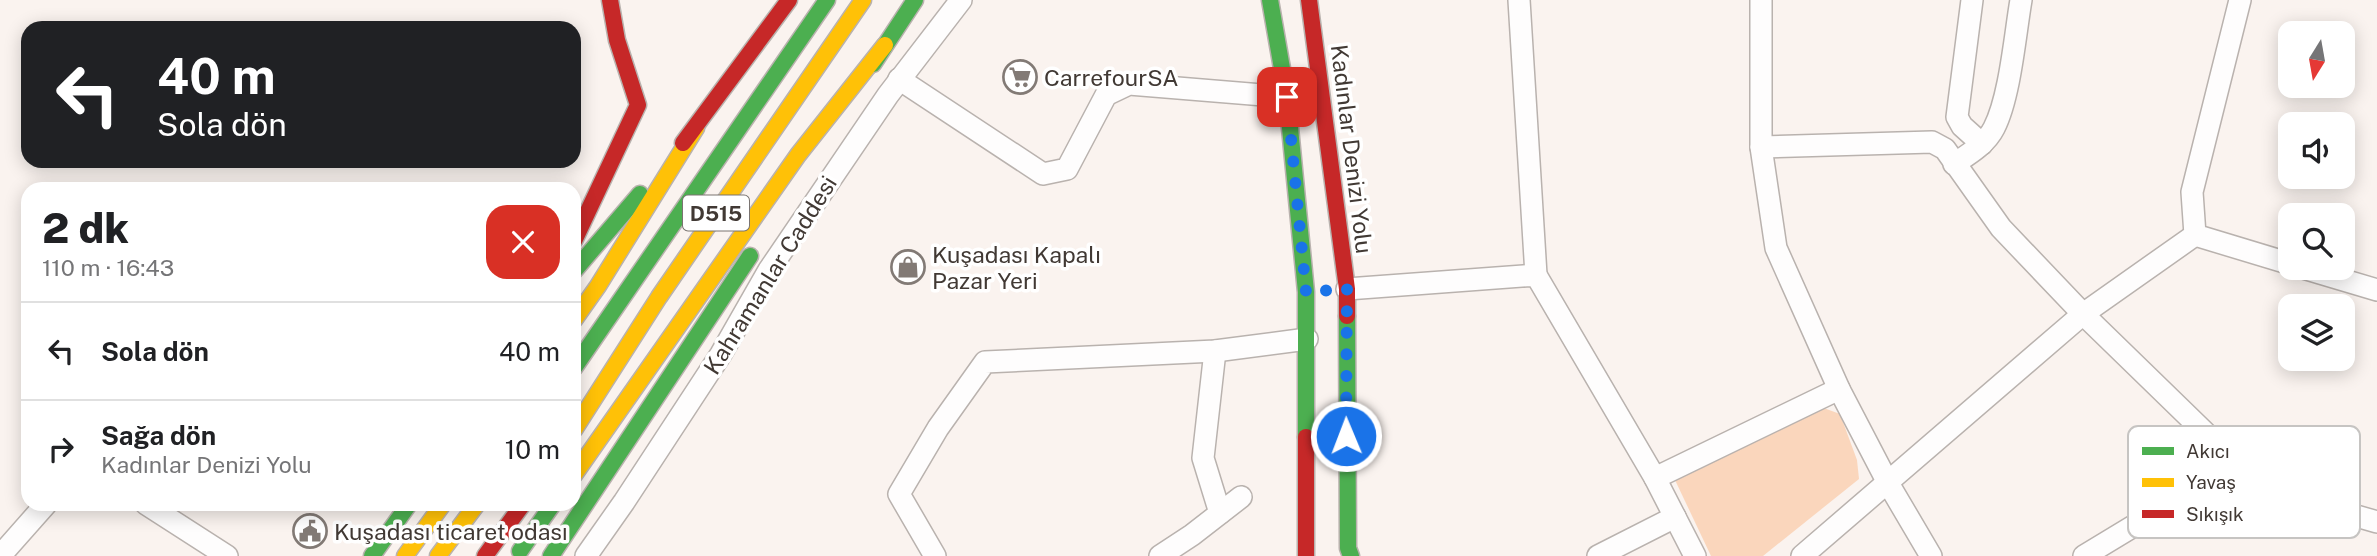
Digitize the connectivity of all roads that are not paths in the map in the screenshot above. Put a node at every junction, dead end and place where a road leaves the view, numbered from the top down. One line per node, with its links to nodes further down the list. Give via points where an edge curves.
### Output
1 (610, 0): 22 (main road, via 617,40 638,105)
2 (789, 0): 17 (main road)
3 (827, 0): 35 (main road, D515)
4 (863, 0): 37 (main road, D515)
5 (915, 0): 14 (main road)
6 (961, 0): 15 (street, Kahramanlar Caddesi)
7 (1270, 0): 16 (main road, Kadınlar Denizi Yolu)
8 (1309, 0): 30 (main road, Kadınlar Denizi Yolu, via 1322,86)
9 (1519, 0): 27 (street)
10 (1761, 0): 19 (street)
11 (1972, 0): 18 (street, via 1957,117)
12 (2021, 0): 18 (street, via 2003,103 1994,129)
13 (2241, 0): 23 (street, via 2192,192)
14 (885, 45): 21 (main road); 39 (main road, via 798,155)
15 (899, 79): 16 (street, via 1043,174 1067,169 1106,95 1129,84); 66 (street, Kahramanlar Caddesi, via 769,270 721,354)
16 (1287, 97): 30 (main road, Kadınlar Denizi Yolu)
17 (696, 128): 26 (main road); 31 (main road)
18 (1982, 144): 20 (street)
19 (1760, 147): 20 (street, via 1932,142 1945,149); 36 (street, via 1776,248)
20 (1955, 164): 32 (street, via 2001,228)
21 (777, 213)
22 (581, 226)
23 (2195, 235): 25 (street); 32 (street)
24 (756, 246): 51 (main road)
25 (2278, 260)
26 (581, 263)
27 (1536, 275): 30 (street); 40 (street)
28 (2343, 280): 29 (street)
29 (2377, 290)
30 (1326, 291): 33 (main road, Kadınlar Denizi Yolu); 57 (main road, Kadınlar Denizi Yolu)
31 (581, 310)
32 (2083, 314): 38 (street); 41 (street)
33 (1307, 339): 34 (street); 69 (main road, Kadınlar Denizi Yolu)
34 (1215, 351): 52 (street, via 1203,458); 67 (street, via 985,362 899,494)
35 (581, 358)
36 (1839, 389): 40 (street); 41 (street)
37 (581, 419)
38 (2197, 426)
39 (581, 465)
40 (1655, 478): 53 (street)
41 (1888, 482): 72 (street); 73 (street)
42 (1241, 497): 52 (street)
43 (40, 511): 58 (street)
44 (157, 511): 59 (street)
45 (404, 511): 60 (main road)
46 (438, 511): 61 (main road)
47 (472, 511): 62 (main road)
48 (518, 511): 63 (main road)
49 (548, 511): 64 (main road)
50 (581, 511): 65 (main road)
51 (581, 511)
52 (1220, 513): 68 (street)
53 (1675, 517): 70 (street); 71 (street)
54 (2360, 517): 55 (street)
55 (2377, 522)
56 (2128, 529): 74 (street)
57 (1349, 553)
58 (1, 556)
59 (227, 556)
60 (372, 556)
61 (405, 556)
62 (438, 556)
63 (485, 556)
64 (517, 556)
65 (551, 556)
66 (586, 556)
67 (935, 556)
68 (1160, 556)
69 (1306, 556)
70 (1598, 556)
71 (1695, 556)
72 (1802, 556)
73 (1931, 556)
74 (2084, 556)

